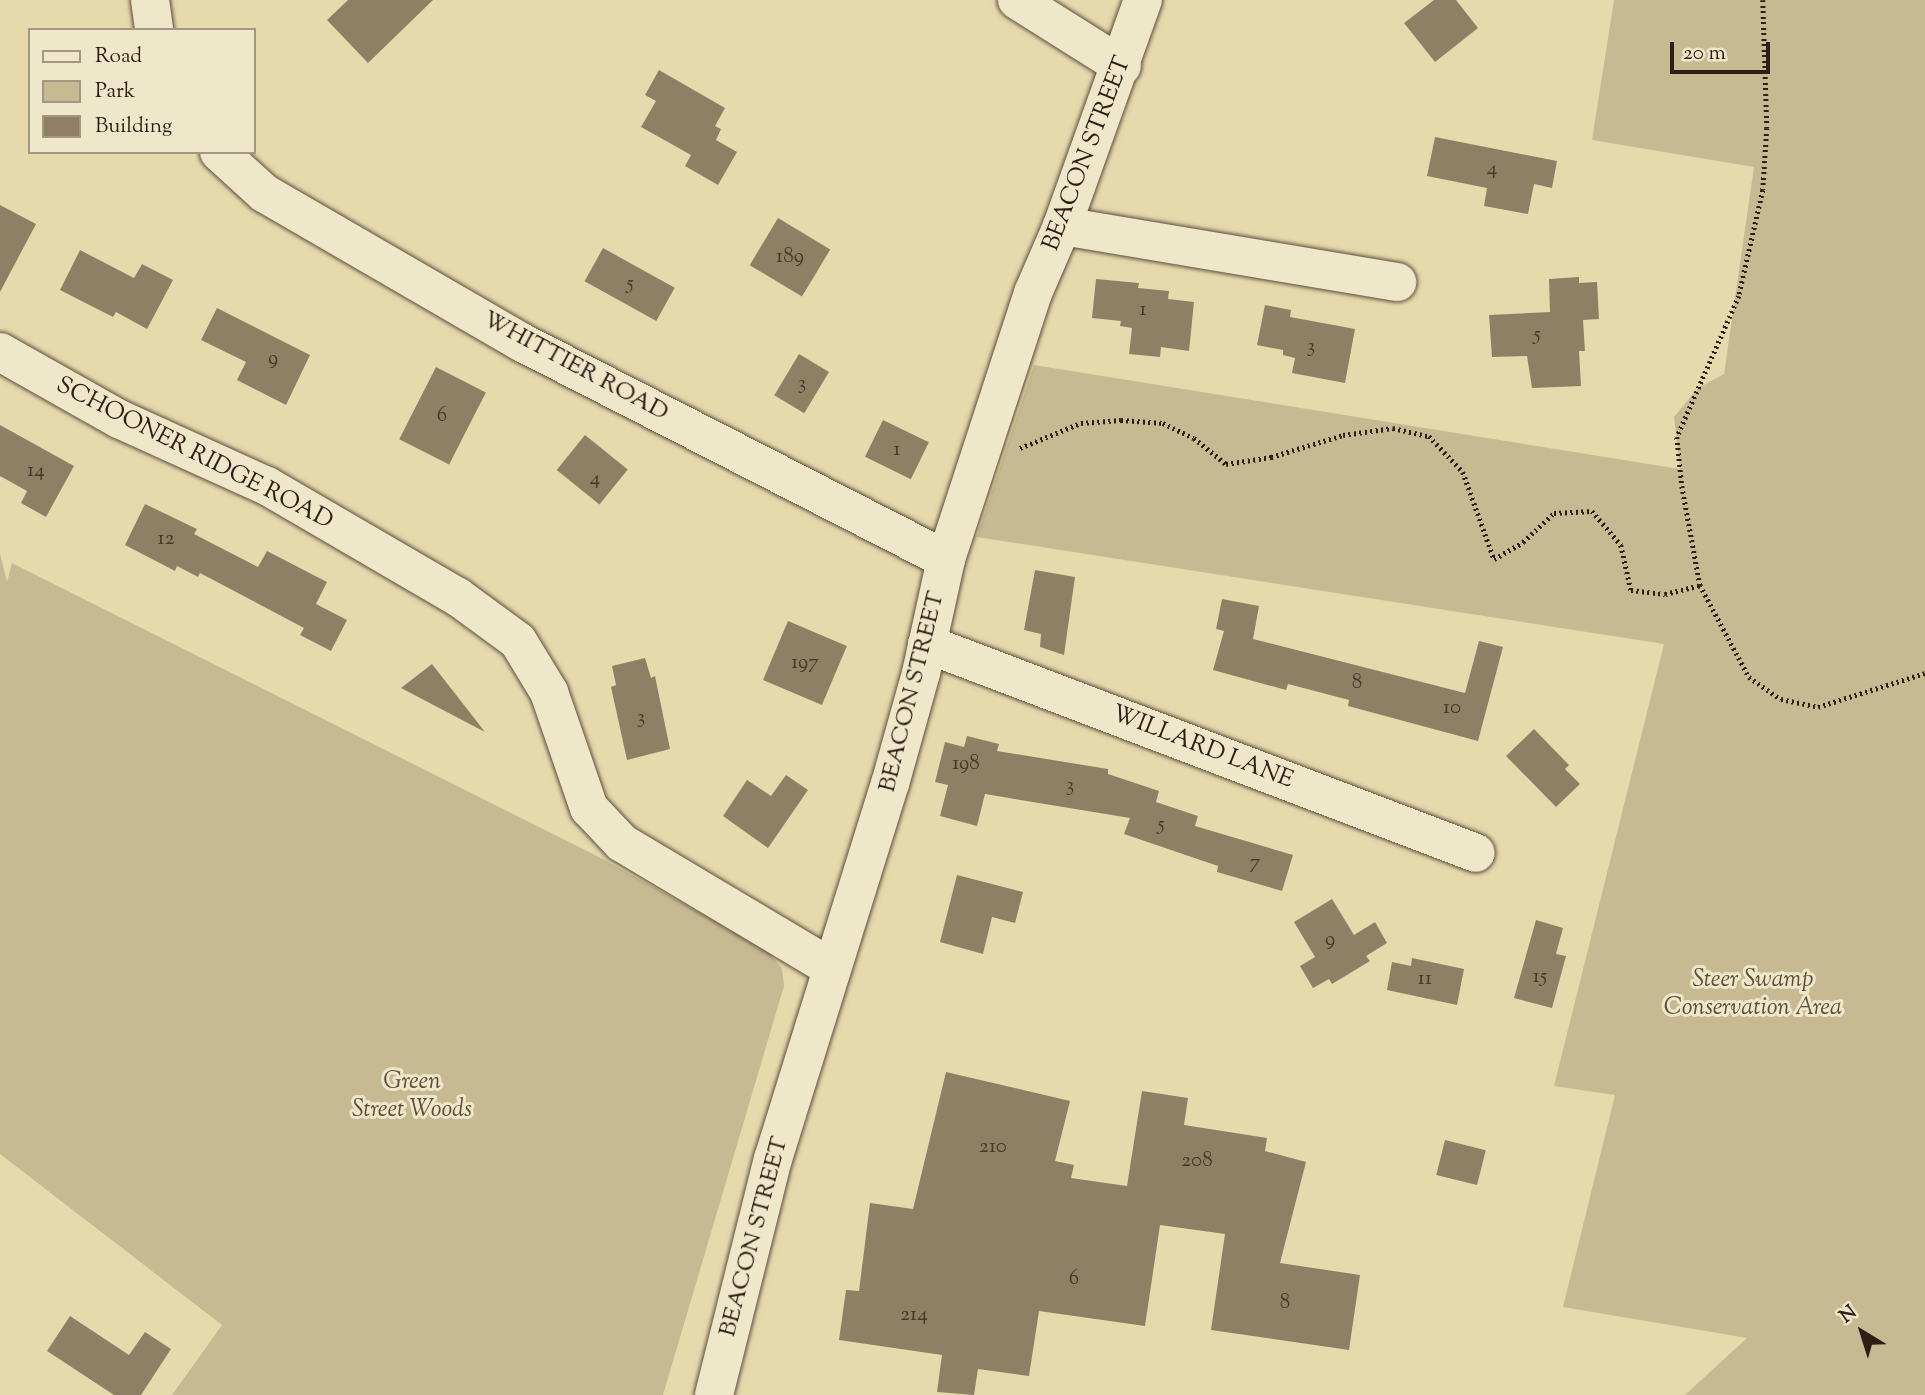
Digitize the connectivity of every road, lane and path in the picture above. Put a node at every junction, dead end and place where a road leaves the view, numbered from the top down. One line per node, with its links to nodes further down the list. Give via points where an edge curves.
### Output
1 (150, 0): 5 (street)
2 (1017, 0): 6 (street)
3 (1143, 0): 6 (street, BEACON STREET)
4 (1763, 0): 13 (path, via 1767,128 1763,190 1739,296 1677,437)
5 (155, 28)
6 (1122, 66): 8 (street, BEACON STREET)
7 (221, 154): 12 (street, WHITTIER ROAD, via 264,193 523,343)
8 (1062, 226): 9 (street); 11 (street, BEACON STREET, via 1033,293)
9 (1397, 282)
10 (0, 352): 17 (street, SCHOONER RIDGE ROAD, via 119,419 267,486 458,597 518,641 549,692 589,808 622,843)
11 (980, 456): 12 (street, BEACON STREET); 13 (path, via 1000,459 1081,423 1108,421 1163,423 1194,438 1226,464 1271,457 1343,435 1393,428 1429,436 1463,472 1494,559 1523,542 1554,513 1592,511 1621,545 1631,590 1665,594)
12 (946, 559): 14 (street, BEACON STREET)
13 (1700, 584): 15 (path, via 1749,677 1781,699 1818,707)
14 (928, 644): 16 (street, WILLARD LANE); 17 (street, BEACON STREET)
15 (1925, 673)
16 (1476, 853)
17 (832, 968): 18 (street, BEACON STREET, via 773,1159)
18 (713, 1395)

